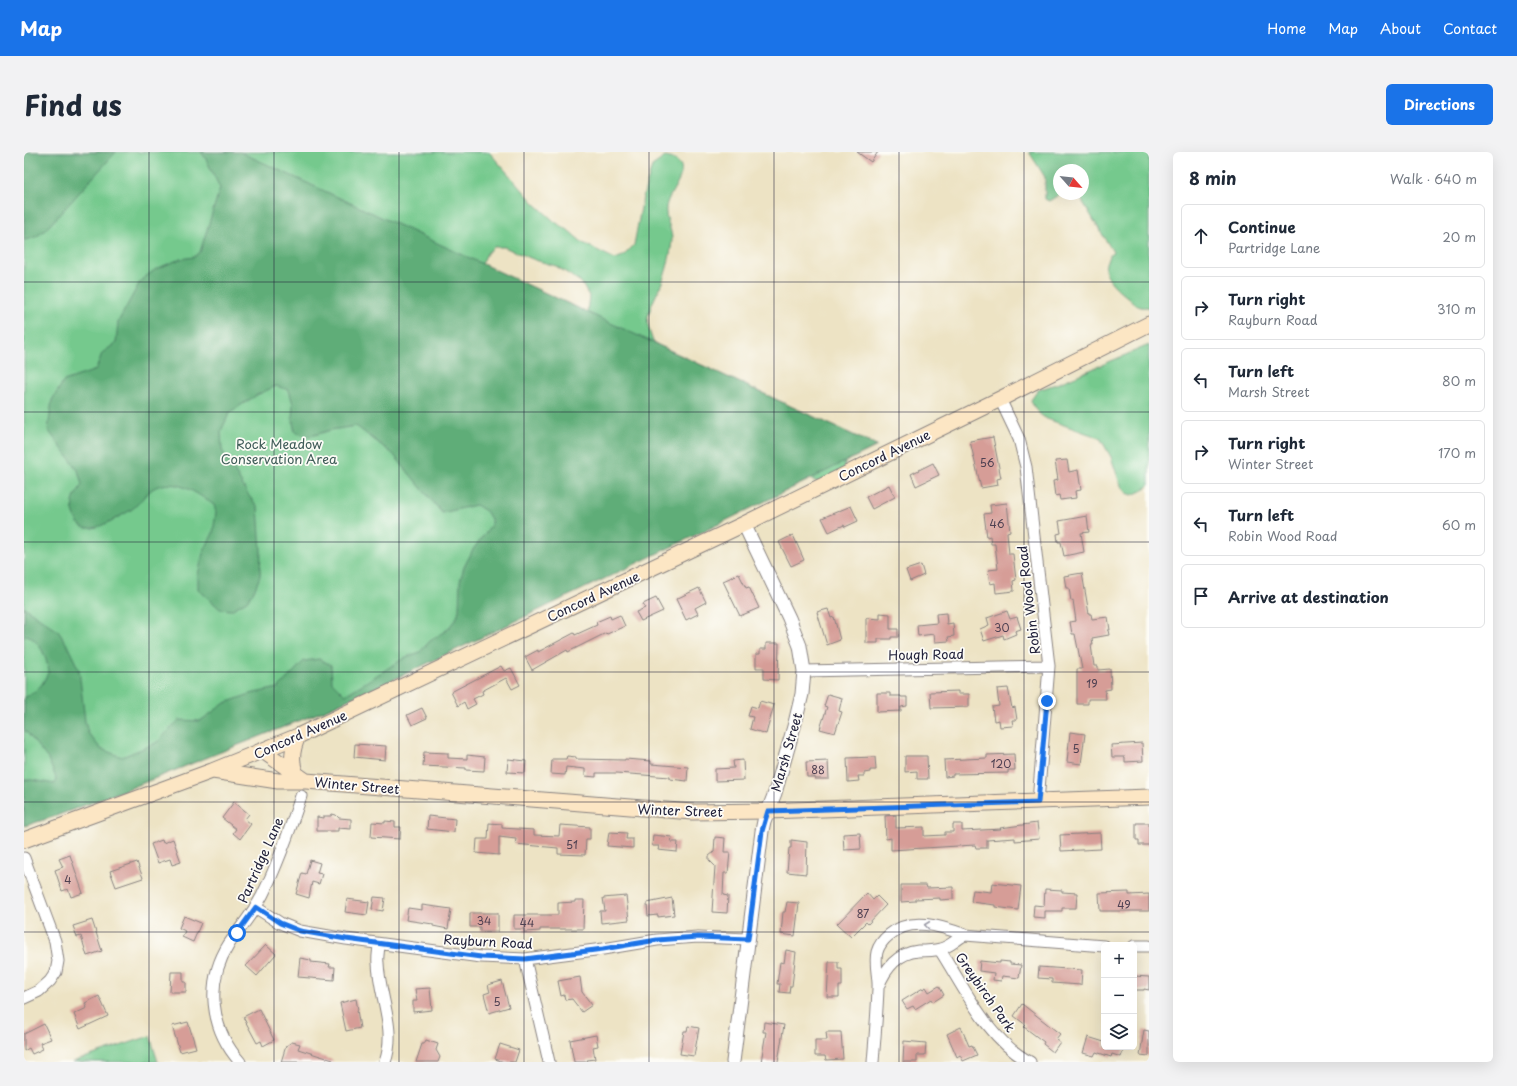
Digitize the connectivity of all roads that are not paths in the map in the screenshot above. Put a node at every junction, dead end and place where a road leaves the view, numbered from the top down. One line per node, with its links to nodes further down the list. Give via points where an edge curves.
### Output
1 (1149, 324): 2 (main road, Concord Avenue)
2 (1000, 399): 3 (main road, Concord Avenue); 4 (street, Robin Wood Road, via 1019,439 1026,467)
3 (744, 524): 5 (street, Marsh Street, via 789,618 800,646); 6 (main road, Concord Avenue)
4 (1049, 666): 5 (street, Hough Road); 13 (street, Robin Wood Road)
5 (804, 671): 14 (street, Marsh Street, via 795,724)
6 (298, 736): 7 (main road, Concord Avenue); 9 (main road, via 292,754 293,767)
7 (258, 753): 8 (main road, Concord Avenue); 9 (main road); 10 (main road, via 265,772)
8 (212, 771): 10 (main road, Winter Street); 15 (main road, Concord Avenue)
9 (301, 778): 10 (main road, Winter Street); 14 (main road, Winter Street, via 672,811)
10 (278, 781)
11 (301, 796): 17 (street, Partridge Lane)
12 (1149, 797): 13 (main road, Winter Street)
13 (1038, 802): 14 (main road, Winter Street)
14 (768, 811): 19 (street, Marsh Street, via 762,831)
15 (24, 840)
16 (24, 858): 27 (street, via 58,955 56,972 50,981 39,991)
17 (256, 907): 20 (street, Rayburn Road, via 280,923 300,931); 29 (street, Partridge Lane, via 225,952 218,966 213,989 216,1021 232,1054)
18 (965, 935): 21 (street); 24 (street); 26 (street, one-way to 26, via 940,926 918,924 901,927 884,940 878,951)
19 (748, 939): 25 (street, Rayburn Road, via 698,937 657,940); 32 (street, Marsh Street)
20 (379, 944): 25 (street, Rayburn Road, via 481,957); 30 (street, via 378,963 390,1037)
21 (1101, 946)
22 (1137, 946): 23 (street)
23 (1149, 946)
24 (940, 950): 26 (street, via 908,953 900,957 888,969); 28 (street, Greybirch Park, via 995,1034)
25 (525, 959): 31 (street)
26 (878, 987): 33 (street)
27 (24, 998)
28 (1019, 1059): 34 (street, Greybirch Park)
29 (240, 1062)
30 (386, 1062)
31 (549, 1062)
32 (733, 1062)
33 (873, 1062)
34 (1030, 1062)

